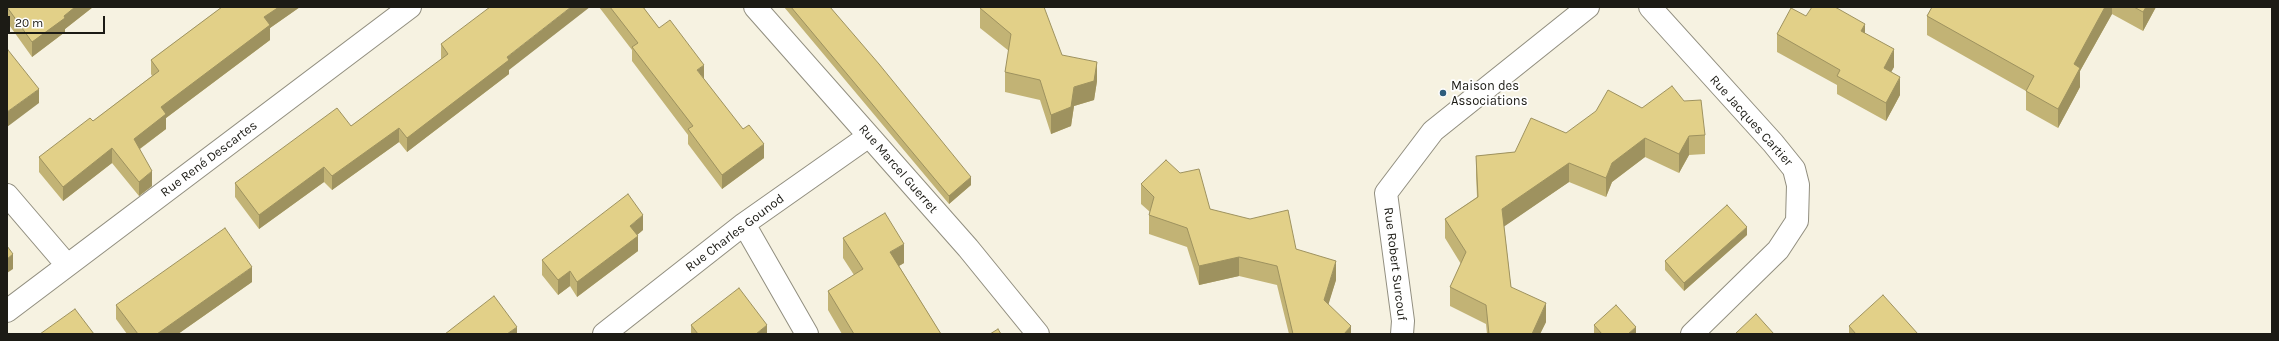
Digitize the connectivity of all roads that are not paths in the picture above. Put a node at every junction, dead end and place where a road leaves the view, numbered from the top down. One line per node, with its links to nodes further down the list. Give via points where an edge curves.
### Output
1 (410, 7): 8 (street, Rue René Descartes)
2 (755, 7): 5 (street, Rue Marcel Guerret)
3 (1588, 7): 13 (street, Rue Robert Surcouf, via 1433,130 1386,193 1403,321)
4 (1650, 7): 14 (street, Rue Jacques Cartier, via 1794,169 1798,185 1797,221 1778,250)
5 (869, 136): 7 (street, Rue Charles Gounod); 12 (street, Rue Marcel Guerret, via 968,248)
6 (7, 195): 8 (street)
7 (744, 224): 10 (street, Rue Charles Gounod); 11 (street)
8 (67, 266): 9 (street, Rue René Descartes)
9 (7, 310)
10 (604, 334)
11 (807, 334)
12 (1038, 334)
13 (1402, 334)
14 (1692, 334)

